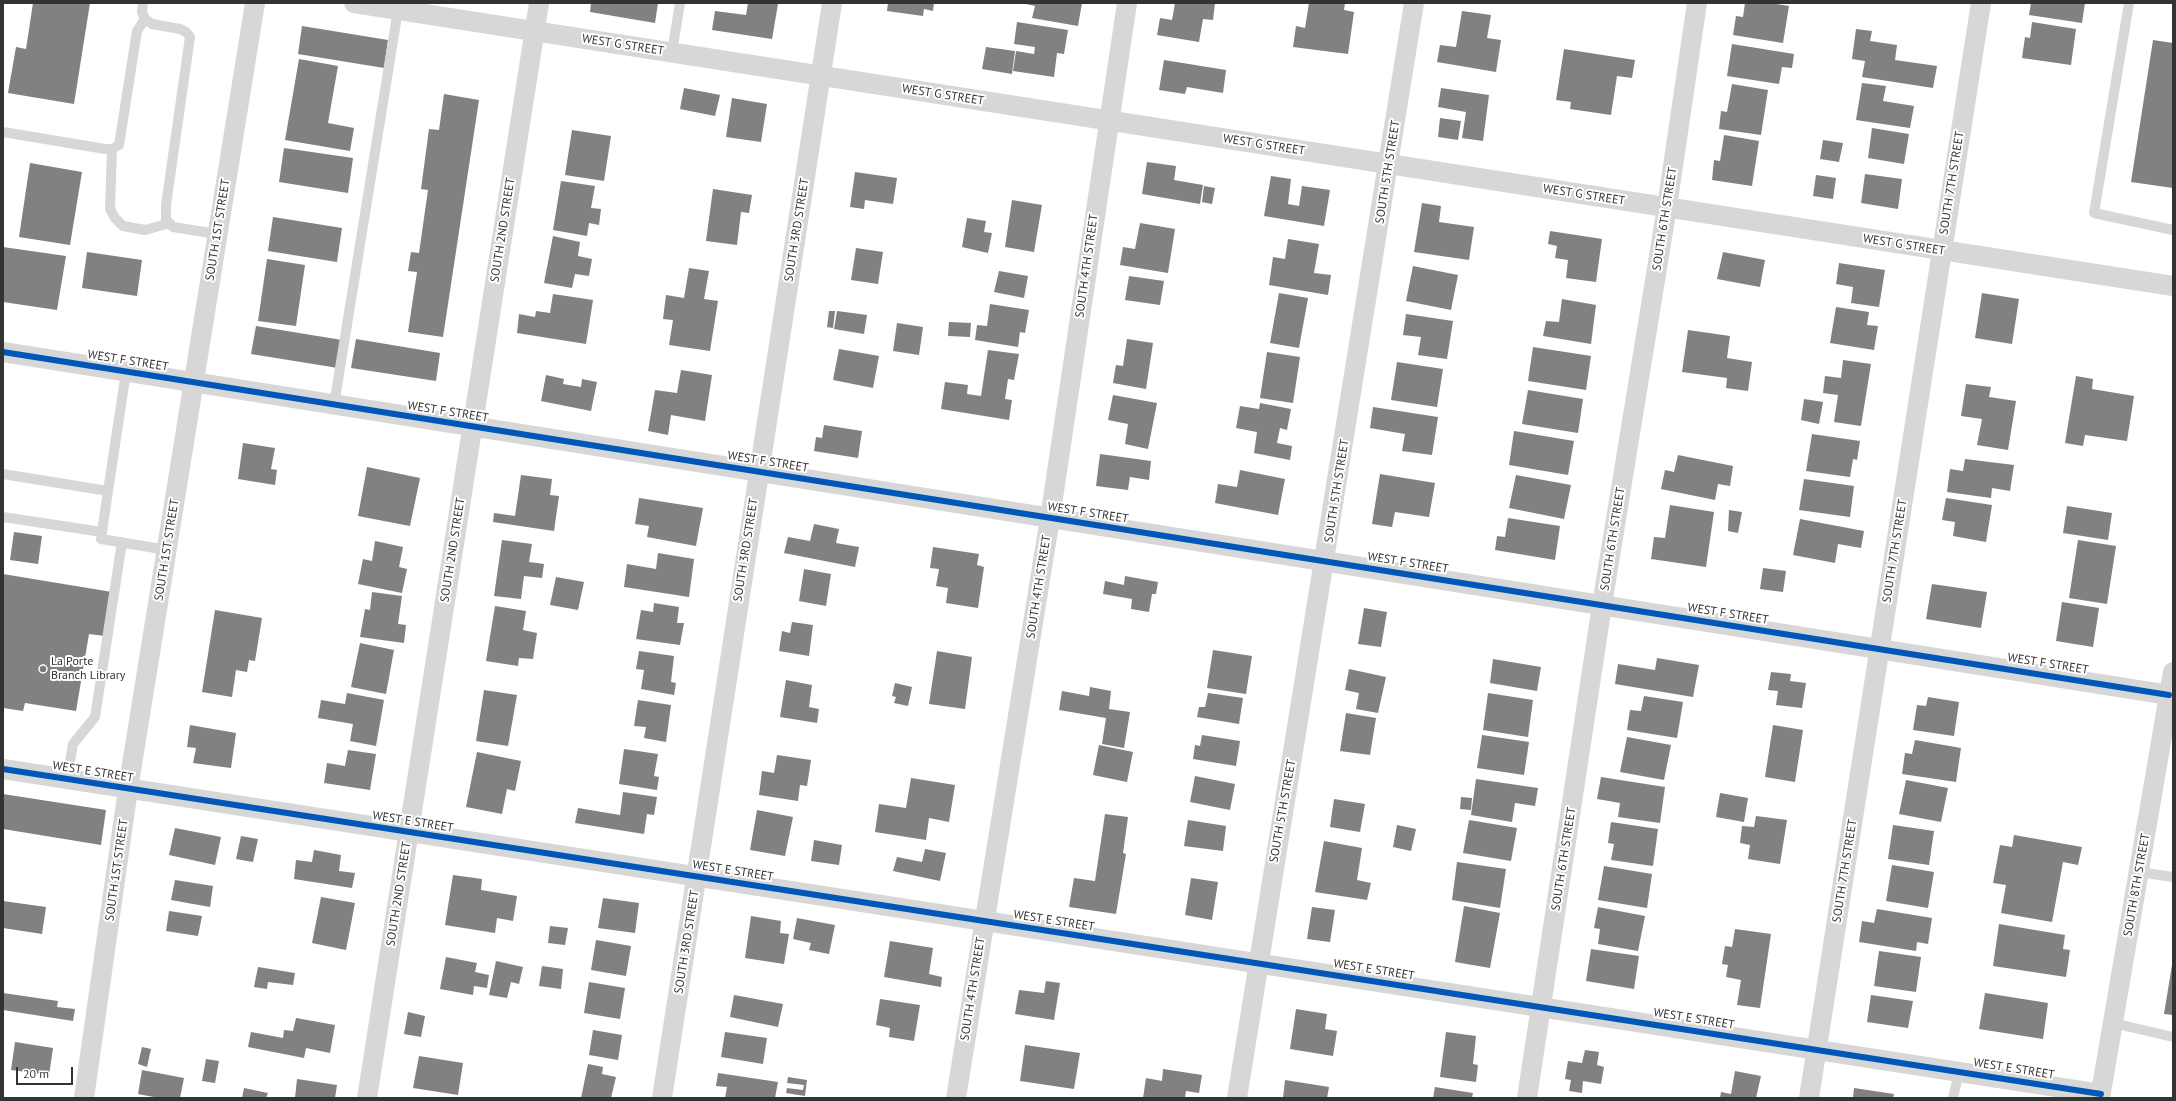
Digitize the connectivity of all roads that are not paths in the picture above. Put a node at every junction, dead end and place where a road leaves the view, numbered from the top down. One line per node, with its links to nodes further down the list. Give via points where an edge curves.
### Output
1 (143, 3): 13 (lane, via 142,12)
2 (255, 3): 24 (street, SOUTH 1ST STREET)
3 (354, 3): 12 (street, WEST G STREET)
4 (539, 3): 14 (street, SOUTH 2ND STREET)
5 (680, 3): 15 (lane)
6 (832, 3): 16 (street, SOUTH 3RD STREET)
7 (1127, 3): 17 (street, SOUTH 4TH STREET)
8 (1414, 3): 20 (street, SOUTH 5TH STREET)
9 (1698, 3): 21 (street, SOUTH 6TH STREET)
10 (1981, 3): 25 (street, SOUTH 7TH STREET)
11 (2129, 3): 23 (lane, via 2094,213)
12 (398, 10): 14 (street, WEST G STREET); 30 (lane)
13 (145, 19): 19 (lane, via 137,31 119,145); 22 (lane, via 152,24 180,29 190,37 166,205 166,220)
14 (534, 31): 15 (street, WEST G STREET); 31 (street, SOUTH 2ND STREET)
15 (672, 52): 16 (street, WEST G STREET)
16 (821, 76): 17 (street, WEST G STREET); 32 (street, SOUTH 3RD STREET)
17 (1109, 120): 20 (street, WEST G STREET); 36 (street, SOUTH 4TH STREET)
18 (3, 132): 19 (lane)
19 (112, 149): 22 (lane, via 110,209 115,218 123,226 145,230)
20 (1389, 164): 21 (street, WEST G STREET); 40 (street, SOUTH 5TH STREET)
21 (1667, 208): 25 (street, WEST G STREET); 41 (street, SOUTH 6TH STREET)
22 (170, 224): 24 (lane, via 173,227)
23 (2173, 230)
24 (217, 234): 29 (street, SOUTH 1ST STREET)
25 (1942, 250): 26 (street, WEST G STREET); 42 (street, SOUTH 7TH STREET)
26 (2173, 286)
27 (3, 352): 28 (street, WEST F STREET)
28 (126, 372): 29 (street, WEST F STREET); 34 (lane)
29 (193, 382): 30 (street, WEST F STREET); 39 (street, SOUTH 1ST STREET)
30 (334, 405): 31 (street, WEST F STREET)
31 (472, 427): 32 (street, WEST F STREET); 48 (street, SOUTH 2ND STREET)
32 (758, 472): 36 (street, WEST F STREET); 50 (street, SOUTH 3RD STREET)
33 (3, 474): 34 (lane)
34 (108, 491): 37 (lane)
35 (3, 517): 37 (lane)
36 (1050, 518): 40 (street, WEST F STREET); 52 (street, SOUTH 4TH STREET)
37 (102, 532): 38 (lane, via 101,539)
38 (122, 542): 39 (lane); 46 (lane, via 95,717 73,744)
39 (166, 550): 47 (street, SOUTH 1ST STREET)
40 (1325, 561): 41 (street, WEST F STREET); 53 (street, SOUTH 5TH STREET)
41 (1602, 605): 42 (street, WEST F STREET); 54 (street, SOUTH 6TH STREET)
42 (1880, 649): 44 (street, WEST F STREET); 57 (street, SOUTH 7TH STREET)
43 (2173, 672): 44 (street, SOUTH 8TH STREET)
44 (2169, 695): 49 (street, SOUTH 8TH STREET)
45 (3, 769): 46 (street, WEST E STREET)
46 (67, 779): 47 (street, WEST E STREET)
47 (128, 789): 48 (street, WEST E STREET); 60 (street, SOUTH 1ST STREET)
48 (409, 832): 50 (street, WEST E STREET); 61 (street, SOUTH 2ND STREET)
49 (2139, 872): 51 (lane); 55 (street, SOUTH 8TH STREET)
50 (697, 877): 52 (street, WEST E STREET); 62 (street, SOUTH 3RD STREET)
51 (2173, 877)
52 (984, 922): 53 (street, WEST E STREET); 63 (street, SOUTH 4TH STREET)
53 (1258, 964): 54 (street, WEST E STREET); 64 (street, SOUTH 5TH STREET)
54 (1541, 1007): 57 (street, WEST E STREET); 65 (street, SOUTH 6TH STREET)
55 (2113, 1023): 56 (lane); 59 (street, SOUTH 8TH STREET)
56 (2173, 1036)
57 (1816, 1049): 58 (street, WEST E STREET); 66 (street, SOUTH 7TH STREET)
58 (1959, 1072): 59 (street, WEST E STREET); 67 (lane)
59 (2100, 1096)
60 (84, 1098)
61 (367, 1098)
62 (662, 1098)
63 (956, 1098)
64 (1237, 1098)
65 (1527, 1098)
66 (1809, 1098)
67 (1953, 1098)

